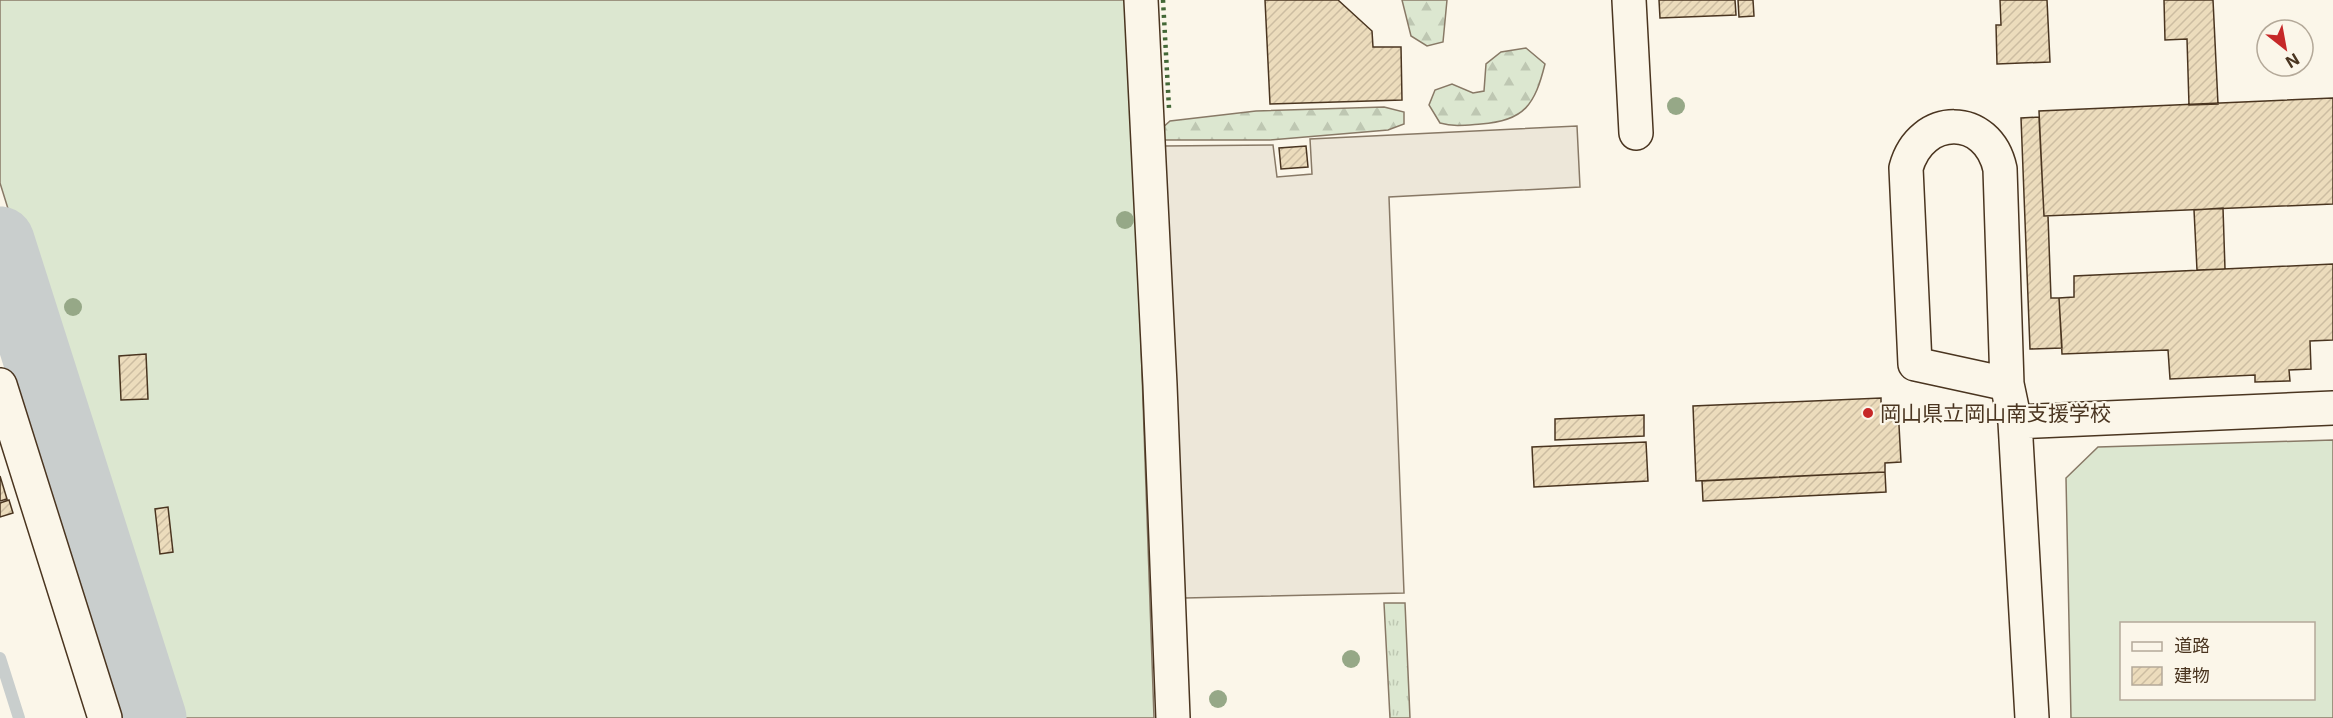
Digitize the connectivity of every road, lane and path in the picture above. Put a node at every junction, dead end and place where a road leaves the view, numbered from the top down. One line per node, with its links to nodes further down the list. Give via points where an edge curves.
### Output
1 (1141, 0): 9 (street)
2 (1629, 0): 3 (street)
3 (1636, 133)
4 (2007, 384): 4 (street, via 1998,159 1993,147 1974,131 1961,127 1938,129 1917,144 1906,168 1915,364); 7 (street)
5 (0, 385): 8 (street)
6 (2333, 408): 7 (street)
7 (2015, 422): 10 (street)
8 (105, 718)
9 (1173, 718)
10 (2032, 718)

